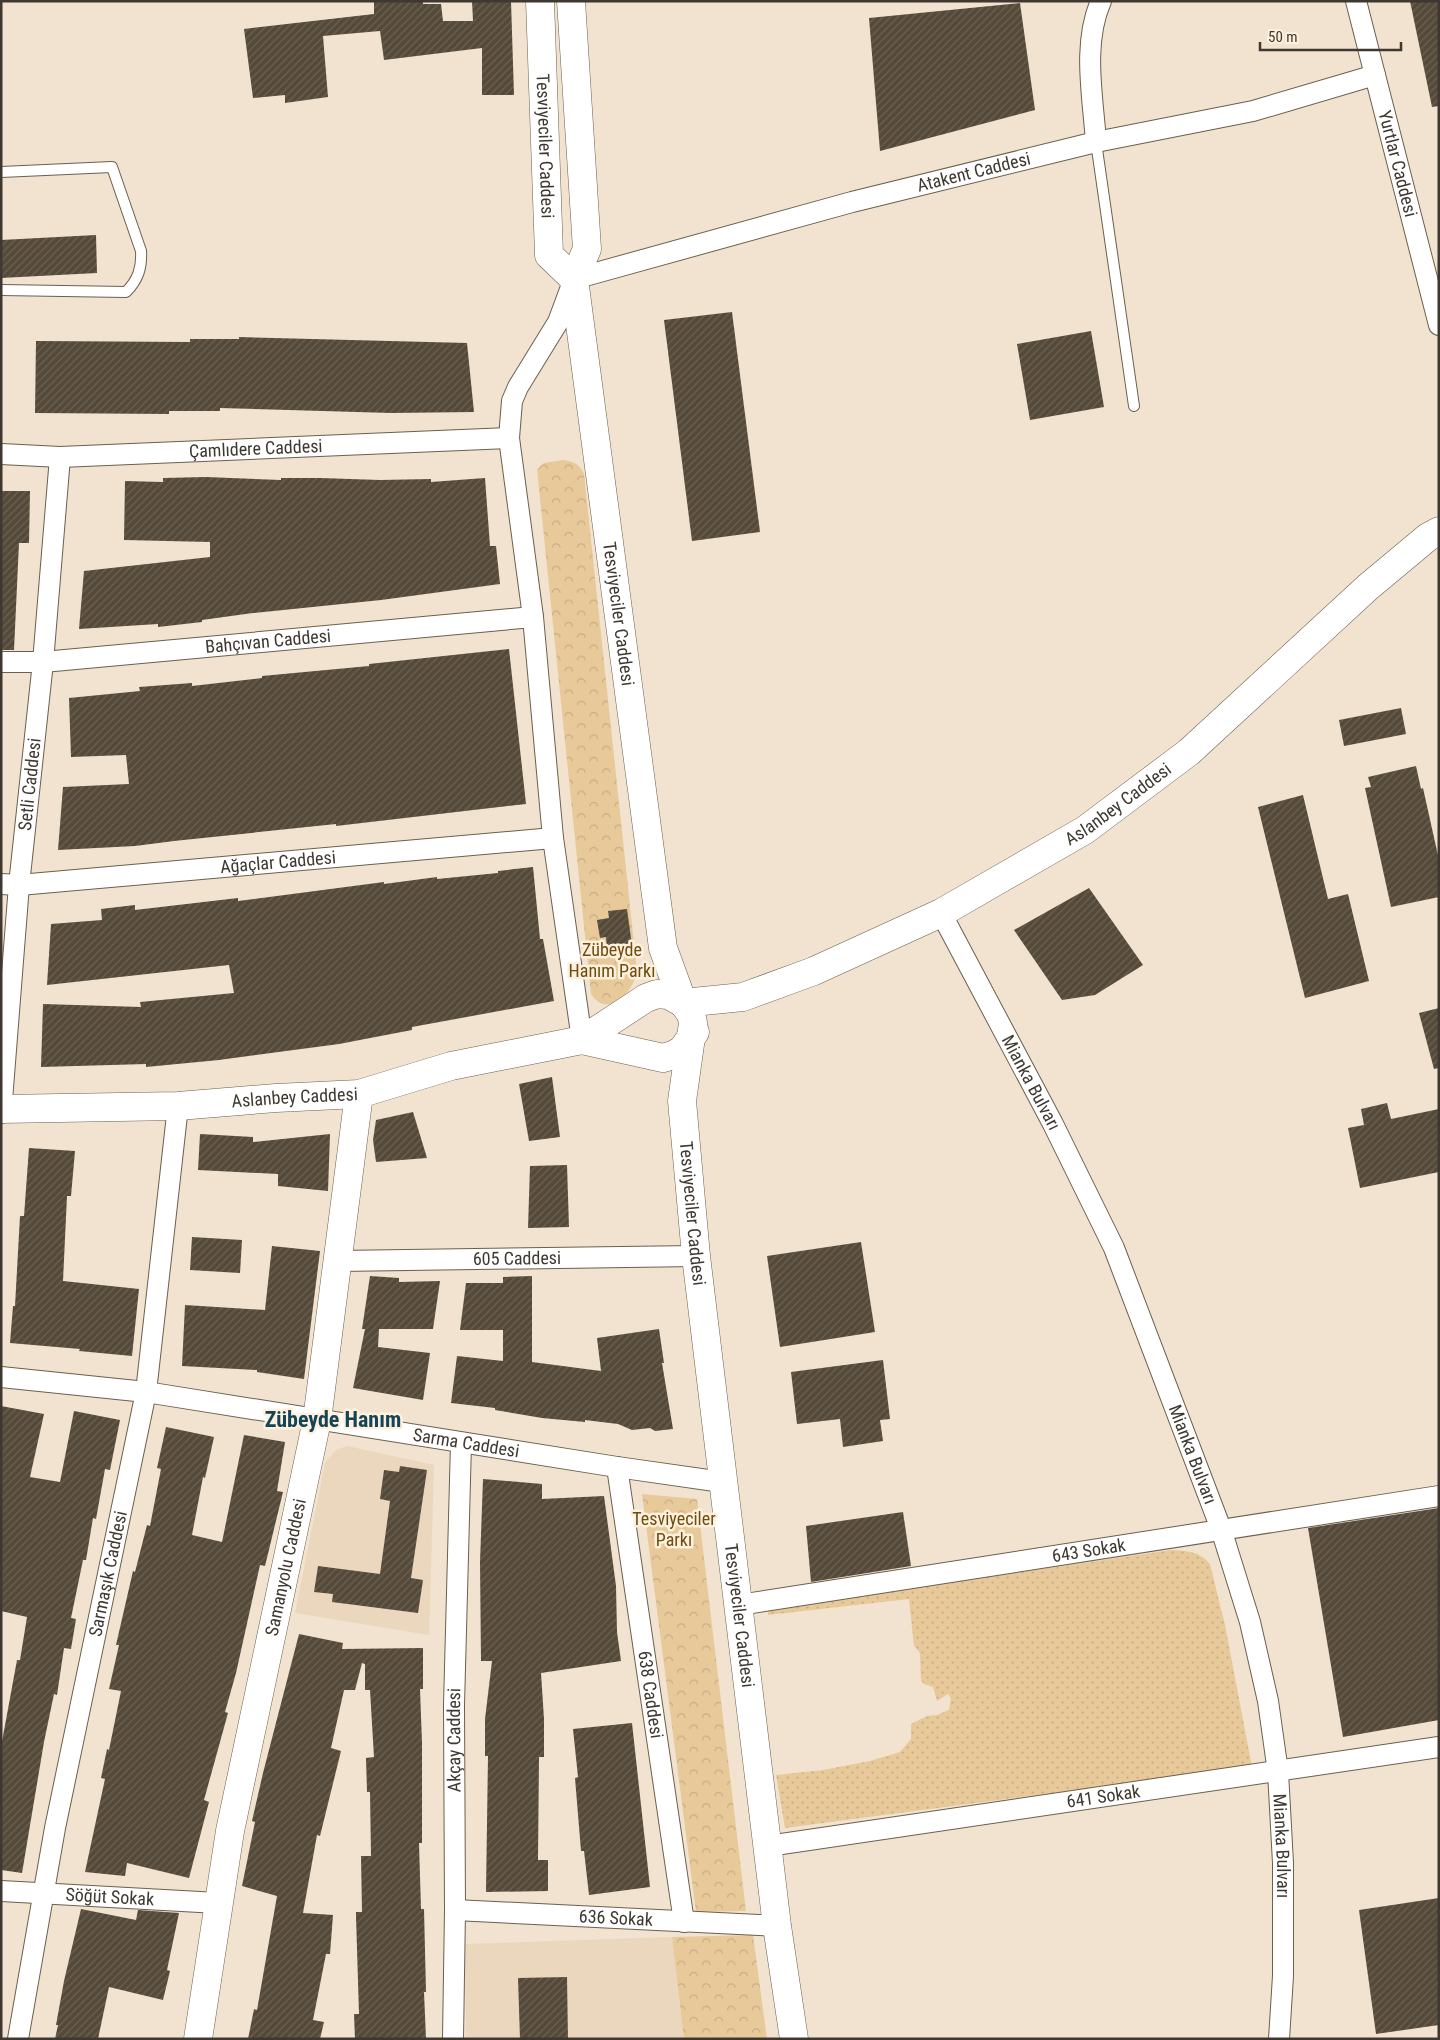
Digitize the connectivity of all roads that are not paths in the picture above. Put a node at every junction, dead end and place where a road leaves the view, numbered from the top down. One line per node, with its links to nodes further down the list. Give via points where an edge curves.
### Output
1 (540, 1): 8 (street, Tesviyeciler Caddesi, via 549,255)
2 (570, 1): 8 (street, Tesviyeciler Caddesi, via 587,248)
3 (1101, 1): 6 (street, via 1093,25 1090,73)
4 (1356, 1): 5 (street, Yurtlar Caddesi)
5 (1375, 75): 6 (street, Atakent Caddesi, via 1253,111); 10 (street, Yurtlar Caddesi)
6 (1096, 142): 8 (street, Atakent Caddesi, via 852,202); 11 (lane)
7 (1, 172): 9 (lane, via 112,167 142,260 137,279 126,292)
8 (574, 279): 12 (street, via 558,322 512,401); 22 (street, Tesviyeciler Caddesi)
9 (1, 290)
10 (1439, 325)
11 (1134, 406)
12 (509, 438): 14 (street, Çamlıdere Caddesi); 16 (street)
13 (1, 454): 14 (street, Çamlıdere Caddesi)
14 (60, 456): 18 (street, Setli Caddesi)
15 (1439, 531): 21 (street, Aslanbey Caddesi, via 1368,587 1189,752 1085,830)
16 (533, 617): 18 (street, Bahçıvan Caddesi); 19 (street)
17 (1, 662): 18 (street, Bahçıvan Caddesi)
18 (42, 662): 20 (street, Setli Caddesi)
19 (553, 838): 20 (street, Ağaçlar Caddesi); 27 (street)
20 (10, 885): 32 (street, Setli Caddesi)
21 (941, 914): 23 (street, Aslanbey Caddesi); 43 (street, Mianka Bulvarı, via 1053,1124 1114,1248)
22 (663, 948): 24 (street, Tesviyeciler Caddesi); 25 (street)
23 (742, 998): 24 (street); 26 (street)
24 (683, 1003): 25 (street, via 668,995 657,994); 26 (street, via 691,1014)
25 (638, 1004): 27 (street); 28 (street, via 629,1025 633,1041)
26 (692, 1034): 28 (street, via 682,1050 673,1055 664,1058); 30 (street, Tesviyeciler Caddesi)
27 (582, 1040): 28 (street); 29 (street, Aslanbey Caddesi, via 451,1066)
28 (644, 1053): 30 (street)
29 (359, 1094): 31 (street, Aslanbey Caddesi); 35 (street, Samanyolu Caddesi)
30 (682, 1101): 34 (street, Tesviyeciler Caddesi)
31 (178, 1106): 32 (street, Aslanbey Caddesi); 37 (street, Sarmaşık Caddesi)
32 (1, 1109): 33 (street, Setli Caddesi)
33 (1, 1113)
34 (696, 1256): 35 (street, 605 Caddesi); 41 (street, Tesviyeciler Caddesi)
35 (338, 1262): 38 (street, Samanyolu Caddesi)
36 (1, 1377): 37 (street, Sarma Caddesi)
37 (146, 1392): 38 (street, Sarma Caddesi); 49 (street, Sarmaşık Caddesi)
38 (317, 1420): 39 (street, Sarma Caddesi); 50 (street, Samanyolu Caddesi, via 230,1830)
39 (461, 1442): 40 (street, Sarma Caddesi); 51 (street, Akçay Caddesi, via 454,1705)
40 (617, 1468): 41 (street, Sarma Caddesi); 52 (street, 638 Caddesi)
41 (722, 1482): 44 (street, Tesviyeciler Caddesi)
42 (1439, 1496): 43 (street, 643 Sokak)
43 (1221, 1529): 44 (street, 643 Sokak); 46 (street, Mianka Bulvarı, via 1250,1622 1268,1701)
44 (739, 1606): 47 (street, Tesviyeciler Caddesi)
45 (1439, 1747): 46 (street, 641 Sokak)
46 (1278, 1772): 47 (street, 641 Sokak); 58 (street, Mianka Bulvarı, via 1283,1863 1283,1976)
47 (768, 1846): 53 (street, Tesviyeciler Caddesi)
48 (1, 1891): 49 (street, Söğüt Sokak)
49 (43, 1895): 50 (street, Söğüt Sokak); 54 (street, Sarmaşık Caddesi)
50 (218, 1903): 55 (street, Samanyolu Caddesi)
51 (455, 1910): 52 (street, 636 Sokak); 56 (street, Akçay Caddesi)
52 (684, 1922): 53 (street, 636 Sokak)
53 (777, 1926): 57 (street, Tesviyeciler Caddesi)
54 (18, 2039)
55 (198, 2039)
56 (453, 2039)
57 (794, 2039)
58 (1279, 2039)

